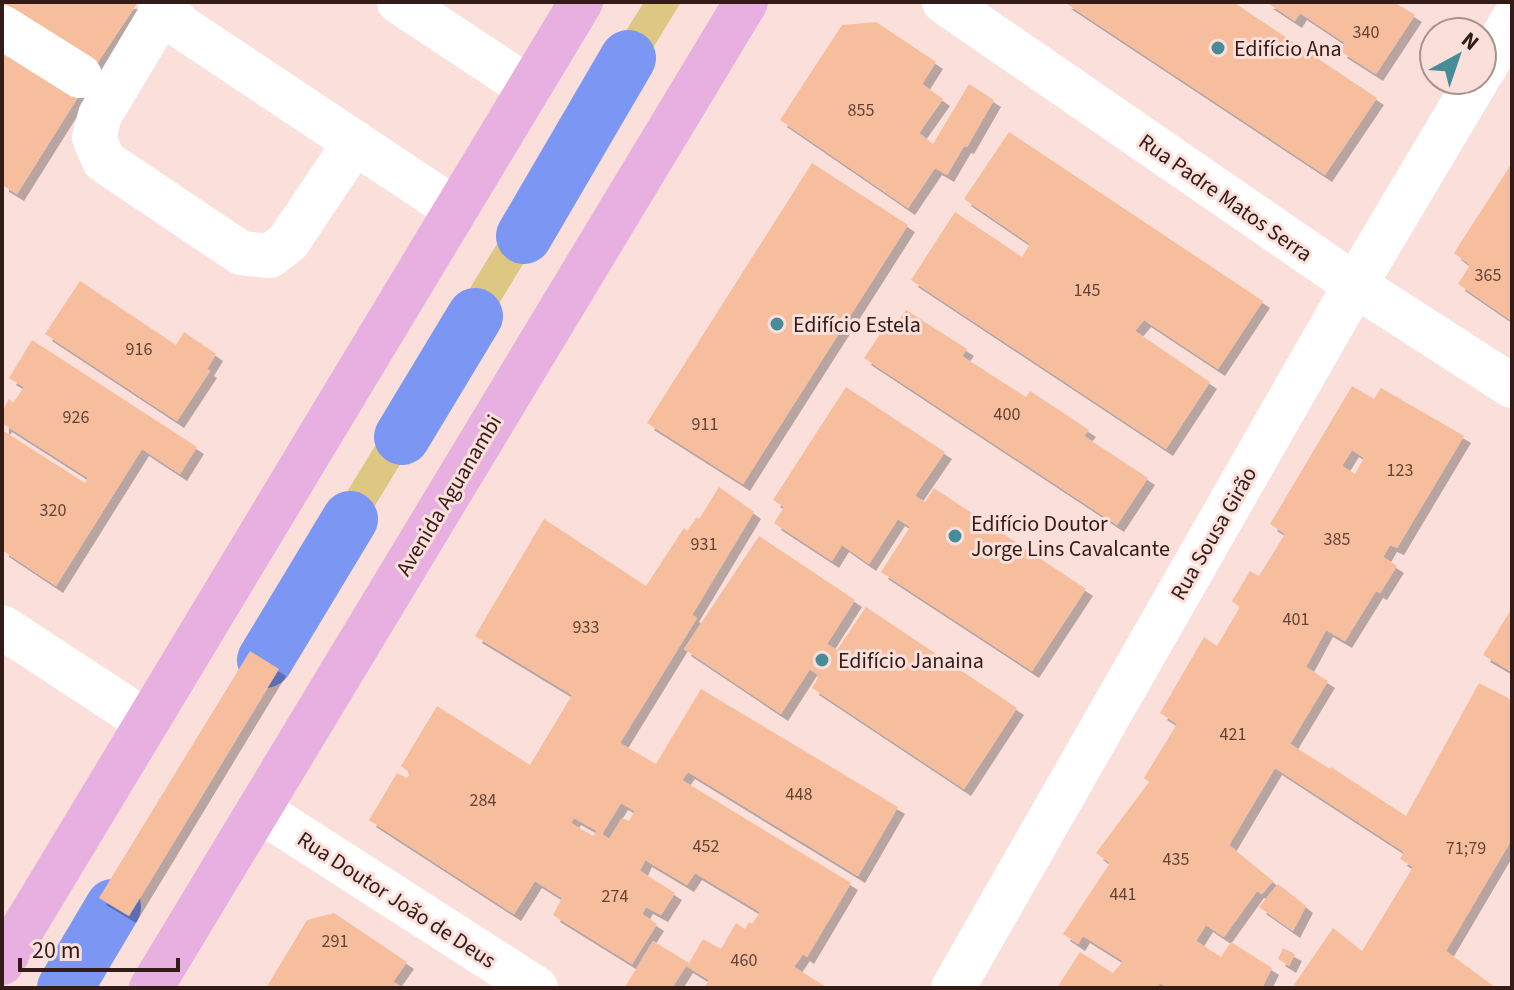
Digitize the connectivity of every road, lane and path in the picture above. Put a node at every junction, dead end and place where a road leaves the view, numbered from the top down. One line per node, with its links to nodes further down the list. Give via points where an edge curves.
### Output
1 (399, 2): 10 (street)
2 (581, 2): 10 (main road)
3 (746, 2): 18 (main road, Avenida Aguanambi)
4 (944, 2): 14 (street, Rua Padre Matos Serra)
5 (162, 6): 12 (street, via 183,28); 12 (street, via 100,115 94,138 104,161 241,253 270,256 288,242)
6 (1512, 21): 8 (street)
7 (2, 27): 9 (street)
8 (1498, 45)
9 (80, 76)
10 (529, 88): 13 (main road)
11 (1467, 96): 14 (street, Rua Sousa Girão)
12 (355, 142): 13 (street)
13 (456, 210): 17 (main road)
14 (1355, 285): 15 (street, Rua Padre Matos Serra); 22 (street, Rua Sousa Girão)
15 (1512, 386)
16 (2, 627): 17 (street)
17 (147, 722): 19 (main road)
18 (259, 810): 20 (main road, Avenida Aguanambi); 21 (street, Rua Doutor João de Deus)
19 (2, 963)
20 (151, 988)
21 (536, 988)
22 (953, 988)

